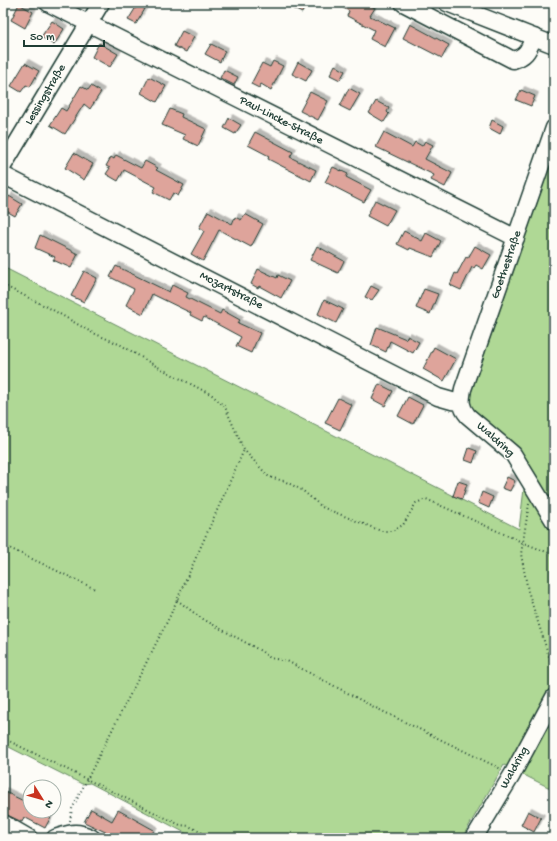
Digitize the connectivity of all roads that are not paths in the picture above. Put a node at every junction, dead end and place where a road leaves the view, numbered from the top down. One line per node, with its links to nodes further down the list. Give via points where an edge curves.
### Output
1 (48, 3): 5 (street, Paul-Lincke-Straße)
2 (101, 3): 5 (street, Lessingstraße)
3 (403, 3): 6 (street, via 513,60 522,57)
4 (447, 3): 6 (street)
5 (89, 24): 9 (street, Lessingstraße); 11 (street, Paul-Lincke-Straße)
6 (534, 37): 7 (street)
7 (554, 44)
8 (554, 128): 11 (street, Goethestraße)
9 (3, 166)
10 (3, 175): 12 (street, Mozartstraße, via 438,397)
11 (516, 238): 12 (street, Goethestraße, via 463,389)
12 (461, 402): 13 (street, Waldring, via 468,416 513,454)
13 (554, 521)
14 (554, 696): 19 (street, Waldring, via 512,775)
15 (3, 823): 16 (street)
16 (29, 838)
17 (55, 838): 18 (street, via 75,832)
18 (92, 838)
19 (474, 838)

